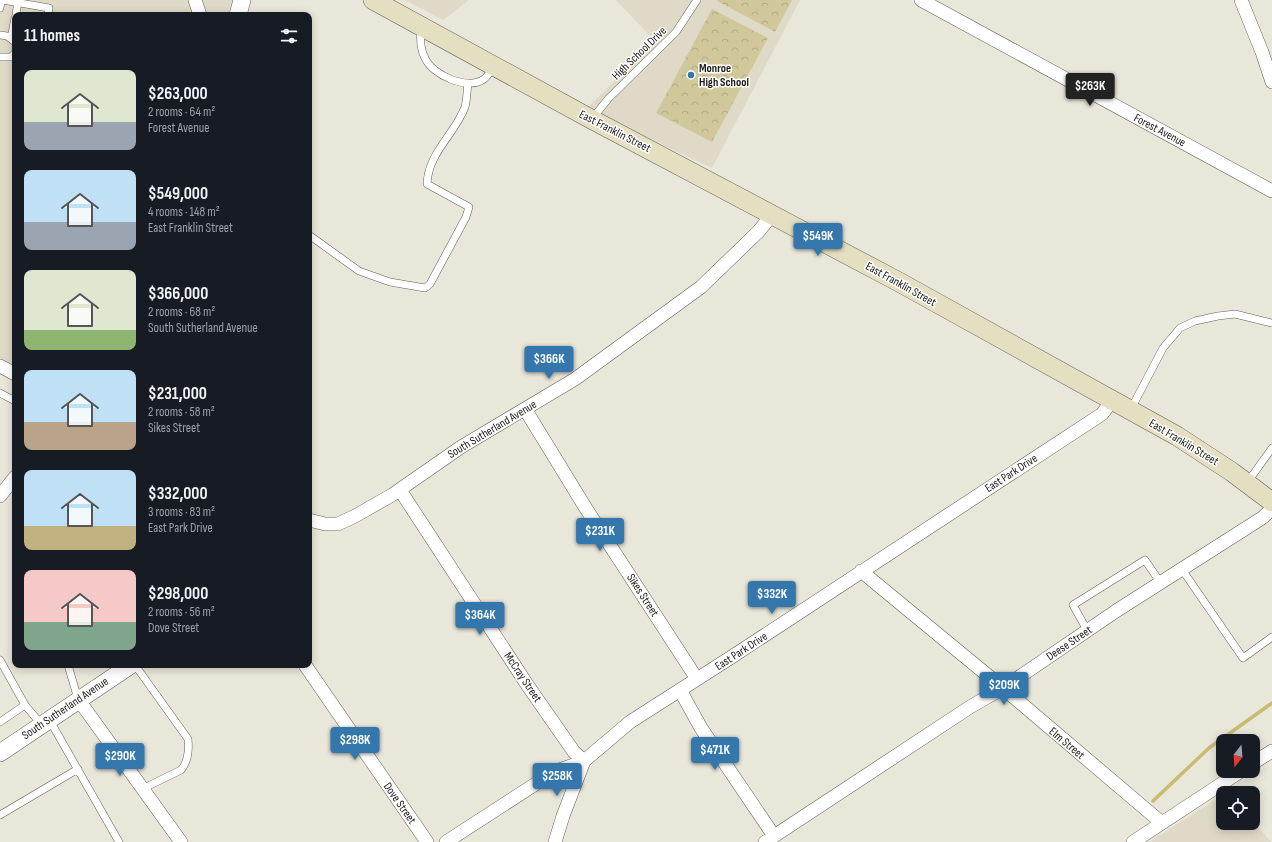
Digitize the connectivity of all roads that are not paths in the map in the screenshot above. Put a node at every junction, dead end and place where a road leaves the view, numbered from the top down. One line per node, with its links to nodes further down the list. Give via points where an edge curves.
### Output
1 (2, 0): 8 (lane); 9 (lane)
2 (195, 0): 12 (street)
3 (242, 0): 13 (street)
4 (373, 0): 14 (main road, East Franklin Street)
5 (698, 0): 22 (lane, High School Drive, via 676,32)
6 (921, 0): 23 (street, Forest Avenue)
7 (1241, 0): 20 (street)
8 (18, 1): 10 (lane); 11 (lane, via 49,8)
9 (0, 8)
10 (16, 12)
11 (48, 12)
12 (199, 12)
13 (239, 12)
14 (422, 26): 19 (main road, East Franklin Street); 21 (lane, via 422,50 432,68 450,79)
15 (0, 35): 16 (lane)
16 (12, 40)
17 (12, 56): 18 (lane)
18 (0, 57)
19 (494, 66): 21 (lane, via 484,78); 22 (main road, East Franklin Street)
20 (1272, 82)
21 (468, 83): 25 (lane, via 464,107 427,172 427,184 469,207 430,284 425,288 390,282 363,273)
22 (591, 119): 24 (main road, East Franklin Street)
23 (1272, 191)
24 (772, 215): 31 (main road, East Franklin Street, via 899,282); 32 (street, South Sutherland Avenue, via 701,287 575,379)
25 (312, 237)
26 (1272, 323): 33 (lane, via 1236,314 1196,321 1180,328 1163,348)
27 (0, 366): 28 (street)
28 (12, 372)
29 (0, 392): 30 (lane)
30 (12, 399)
31 (1112, 401): 33 (main road, East Franklin Street); 43 (street, East Park Drive, via 1102,414)
32 (525, 409): 37 (street, South Sutherland Avenue, via 435,464); 52 (street, Sikes Street, via 585,508)
33 (1130, 410): 36 (main road, East Franklin Street, via 1177,436)
34 (1272, 448): 36 (lane)
35 (12, 482): 38 (street)
36 (1247, 483): 39 (main road, East Franklin Street)
37 (400, 490): 41 (street, South Sutherland Avenue, via 338,524); 62 (street, McCray Street, via 528,686 574,752)
38 (0, 496)
39 (1272, 502)
40 (1272, 509): 42 (street, Deese Street, via 1262,518)
41 (312, 521)
42 (1181, 568): 44 (street, Deese Street); 46 (lane, via 1243,658)
43 (861, 571): 52 (street, East Park Drive); 53 (street, Elm Street)
44 (1160, 582): 45 (street, Deese Street); 45 (lane, via 1145,560 1073,606)
45 (1087, 630): 53 (street, Deese Street)
46 (1272, 636)
47 (0, 660): 56 (lane)
48 (69, 668): 55 (lane)
49 (126, 668): 55 (street, South Sutherland Avenue)
50 (137, 668): 65 (lane, via 188,739 189,748 185,766 181,770)
51 (307, 668): 71 (street, Dove Street)
52 (697, 679): 54 (street, East Park Drive)
53 (1003, 688): 67 (street, Elm Street); 68 (street, Deese Street, via 970,707)
54 (680, 690): 62 (street, East Park Drive, via 630,722); 68 (street)
55 (78, 699): 58 (street, South Sutherland Avenue); 65 (street)
56 (25, 705): 57 (lane); 58 (lane)
57 (0, 722)
58 (45, 722): 60 (street, South Sutherland Avenue); 63 (lane)
59 (1272, 751): 61 (street)
60 (0, 753)
61 (1260, 759)
62 (584, 761): 72 (street, East Park Drive, via 554,772); 73 (street)
63 (78, 769): 66 (lane); 69 (lane)
64 (1230, 778): 67 (street)
65 (144, 788): 70 (street)
66 (0, 815)
67 (1162, 823): 74 (street)
68 (770, 839)
69 (119, 841)
70 (181, 842)
71 (427, 842)
72 (446, 842)
73 (555, 842)
74 (1133, 842)

